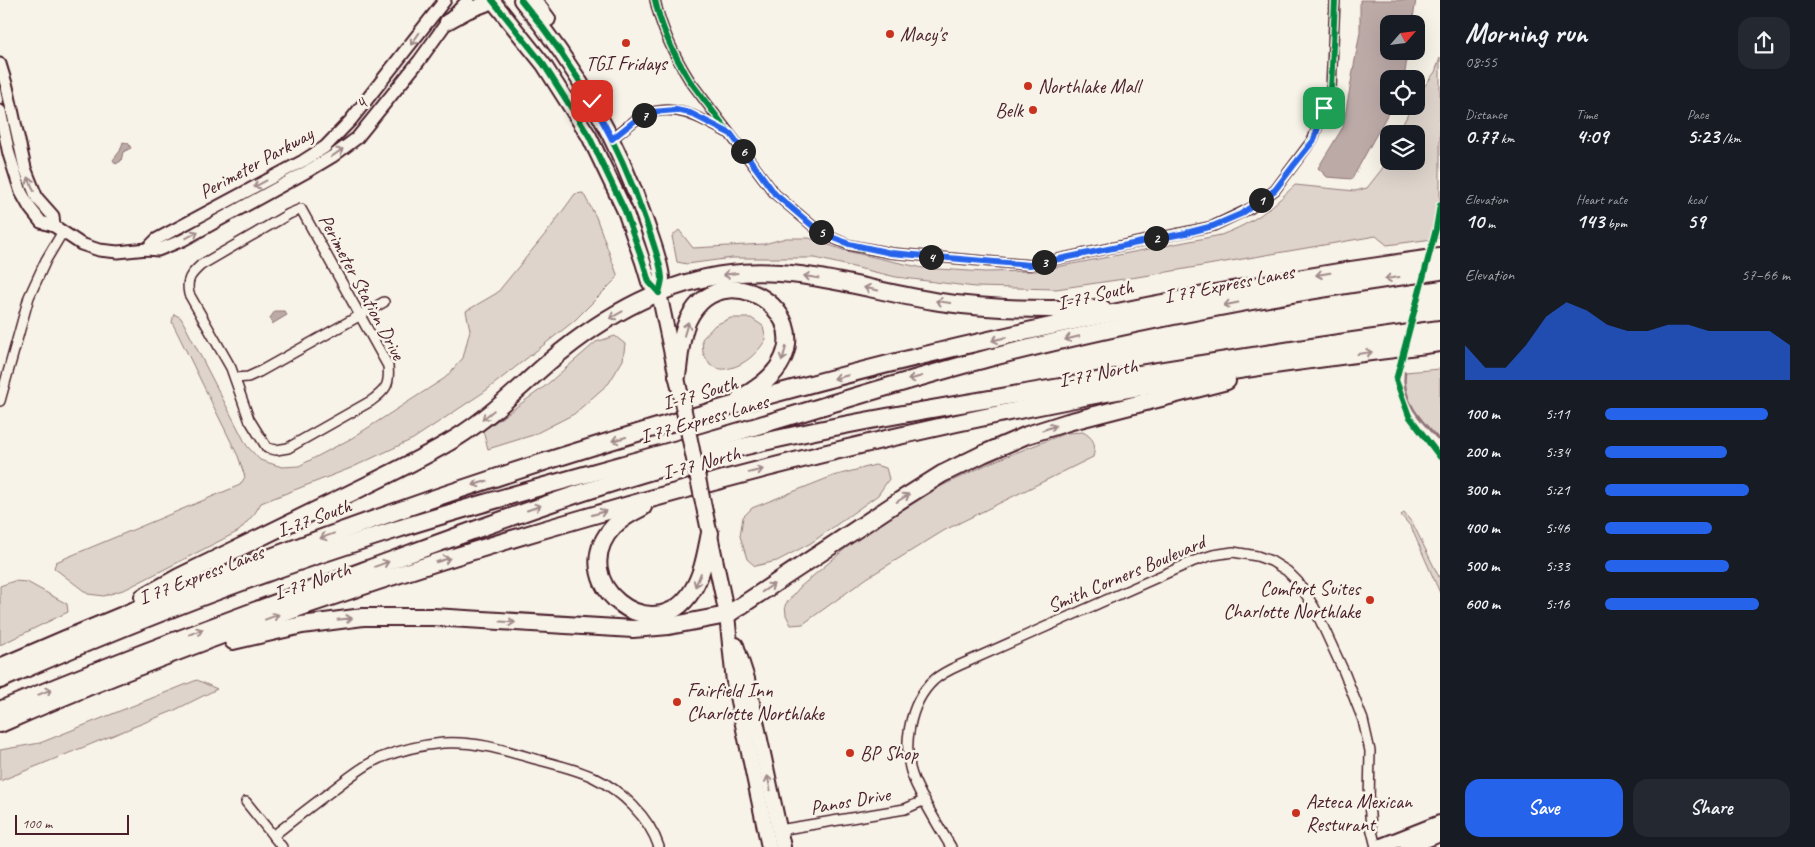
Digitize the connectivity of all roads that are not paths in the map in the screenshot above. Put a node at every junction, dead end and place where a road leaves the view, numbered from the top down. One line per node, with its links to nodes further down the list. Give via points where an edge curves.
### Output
1 (445, 0): 16 (street, Perimeter Parkway, one-way to 16, via 350,121 325,147 157,238)
2 (468, 0): 8 (street)
3 (492, 0): 8 (main road); 19 (main road, via 544,65 589,136 625,211 649,282)
4 (521, 0): 10 (main road)
5 (534, 0): 10 (main road, via 564,40)
6 (655, 0): 13 (street, via 658,16 685,72)
7 (1335, 0): 13 (street, via 1330,89 1314,140 1275,190 1251,208 1213,226 1186,233 1030,265 884,252 849,244 815,228 775,194)
8 (447, 22): 12 (street, 4)
9 (0, 64): 15 (street, one-way to 9, via 53,216 37,198 25,168)
10 (571, 66): 14 (main road)
11 (0, 111): 15 (street, Perimeter Parkway, via 21,192 41,222)
12 (363, 132): 16 (street, Perimeter Parkway, one-way to 12, via 158,250 182,240 318,165)
13 (731, 134): 14 (street, via 695,115 668,110 644,115)
14 (612, 139): 19 (main road, via 649,232 662,278)
15 (58, 229): 16 (street, Perimeter Parkway, via 81,244 99,250); 28 (street, via 29,297)
16 (147, 249)
17 (1440, 257): 21 (highway, I-77 South, one-way to 21)
18 (1440, 271): 36 (highway, I 77 Express Lanes, one-way to 36, via 1152,320 883,387 724,436 461,509 338,548 190,601)
19 (659, 292): 21 (highway, one-way to 19, via 1057,309 971,306 811,277 762,272 714,276); 27 (main road); 33 (highway, one-way to 33, via 580,338 484,419 444,445 179,577)
20 (384, 302): 22 (street)
21 (1149, 305): 29 (highway, I-77 South, one-way to 29, via 886,366)
22 (360, 316): 26 (street, via 259,372); 26 (street, Perimeter Station Drive, via 388,366 390,377 387,387 371,401 288,448 267,448 249,419); 26 (street, Perimeter Station Drive, via 301,209 289,214 226,248 201,265 190,275 187,283 189,294)
23 (1440, 329): 37 (highway, I 77 Express Lanes, one-way to 23, via 165,644 519,513 715,453 907,413 1232,358)
24 (1440, 343): 25 (highway, I-77 North, one-way to 24)
25 (1316, 360): 30 (highway, I-77 North, one-way to 25, via 839,450 1013,411 1185,378); 32 (highway, one-way to 25, via 921,487 1006,443 1092,414)
26 (235, 378)
27 (678, 384): 29 (highway, one-way to 29, via 686,328 703,301 724,291 740,290 755,294 772,305 783,321 786,335 786,350 781,363 760,387); 31 (main road, bridge)
28 (0, 401)
29 (716, 411): 33 (highway, I-77 South, one-way to 33, via 394,512 229,572)
30 (667, 494): 31 (highway, one-way to 30, via 700,577 683,602 670,610 649,615 628,610 617,602 600,575 599,557 605,538 620,520); 34 (highway, I-77 North, one-way to 30, via 422,566)
31 (710, 533): 32 (main road)
32 (727, 615): 34 (highway, one-way to 32, via 281,630 363,617 433,617 634,629); 42 (main road, one-way to 32, via 747,679); 47 (main road, via 734,682)
33 (75, 635): 35 (highway, I-77 South)
34 (161, 658): 38 (highway, I-77 North)
35 (0, 667)
36 (0, 680)
37 (0, 710)
38 (0, 724)
39 (925, 800): 42 (street, Panos Drive, via 904,809); 49 (street, Smith Corners Boulevard); 50 (street, Smith Corners Boulevard, via 913,778 907,737 917,704 933,681 960,664 1172,570 1213,555 1233,552 1271,561 1287,571 1314,607 1363,720 1370,751 1371,827)
40 (246, 802): 44 (street)
41 (1440, 822): 50 (main road)
42 (779, 830): 48 (main road)
43 (1440, 834): 51 (main road)
44 (273, 836): 45 (street); 46 (street, via 359,770 379,759 419,746 459,743 496,747 595,778 637,810 655,835)
45 (282, 847)
46 (659, 847)
47 (769, 847)
48 (783, 847)
49 (951, 847)
50 (1377, 847)
51 (1408, 847)

